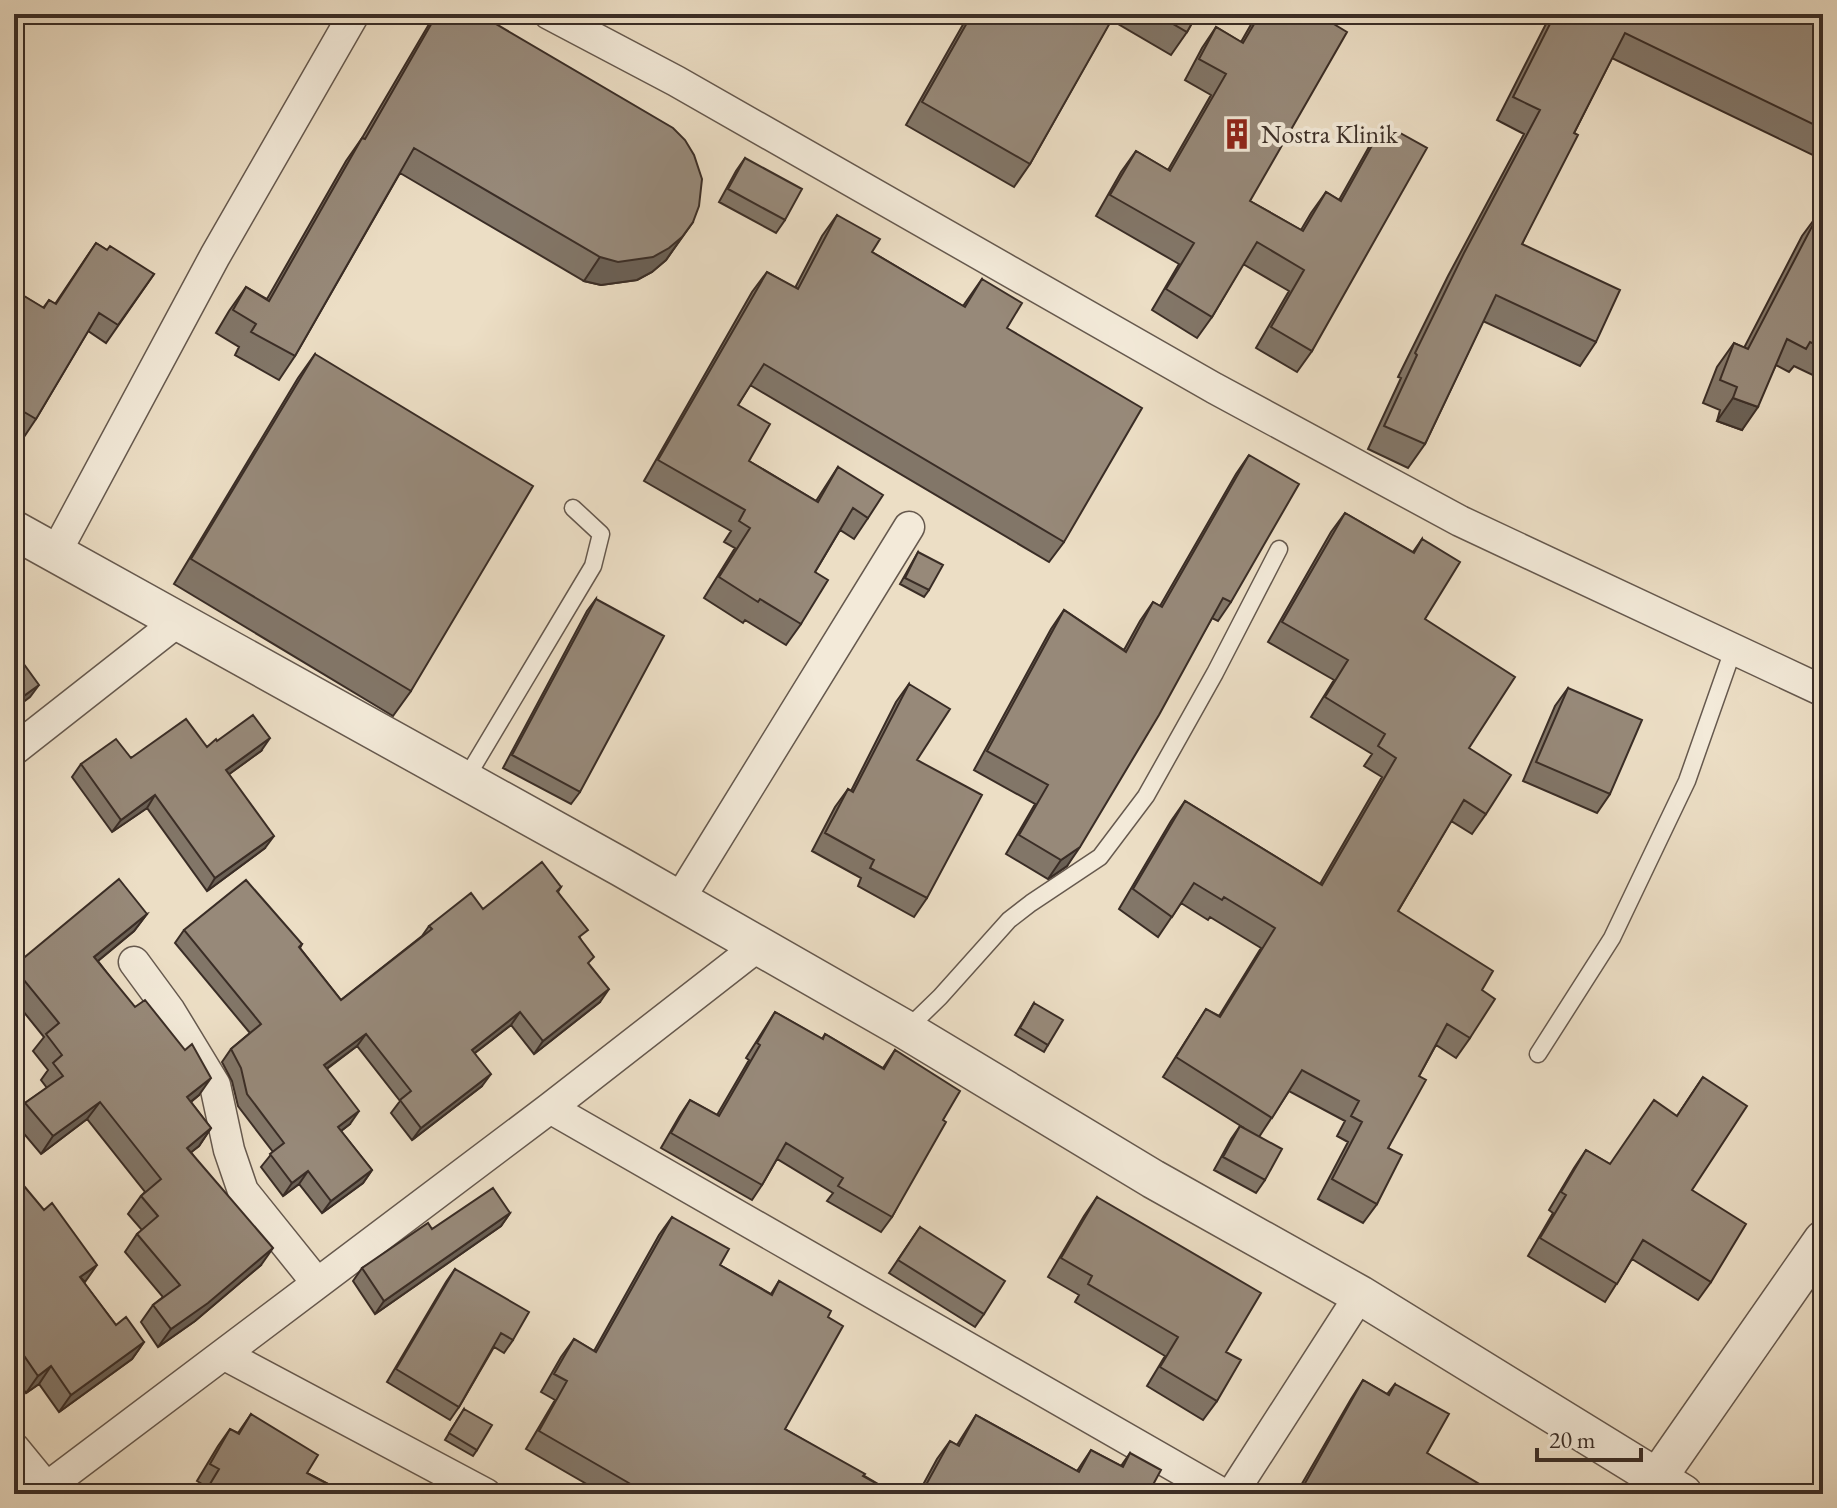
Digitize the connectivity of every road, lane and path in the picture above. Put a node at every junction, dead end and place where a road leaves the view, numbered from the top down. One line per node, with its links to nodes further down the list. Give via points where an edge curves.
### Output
1 (354, 14): 7 (street, via 215,256)
2 (549, 14): 9 (street, via 1446,514)
3 (573, 508): 12 (lane, via 601,534 593,566)
4 (909, 527): 13 (street)
5 (14, 530): 7 (street)
6 (1279, 549): 16 (lane, via 1146,796 1100,857 1009,920)
7 (55, 554): 8 (street)
8 (177, 622): 11 (street); 12 (street)
9 (1733, 650): 10 (street); 17 (lane, via 1687,781 1612,938)
10 (1823, 691)
11 (14, 750)
12 (464, 782): 13 (street)
13 (679, 900): 14 (street)
14 (758, 946): 16 (street); 18 (street)
15 (134, 962): 20 (street, via 215,1085 243,1191)
16 (906, 1030): 21 (street, via 1153,1179)
17 (1538, 1054)
18 (550, 1108): 20 (street); 27 (street)
19 (1823, 1240): 24 (street)
20 (317, 1283): 22 (street)
21 (1360, 1295): 24 (street); 28 (street)
22 (225, 1355): 25 (street); 26 (street)
23 (14, 1448): 25 (street)
24 (1661, 1489)
25 (42, 1491)
26 (486, 1494)
27 (1223, 1494)
28 (1232, 1494)

